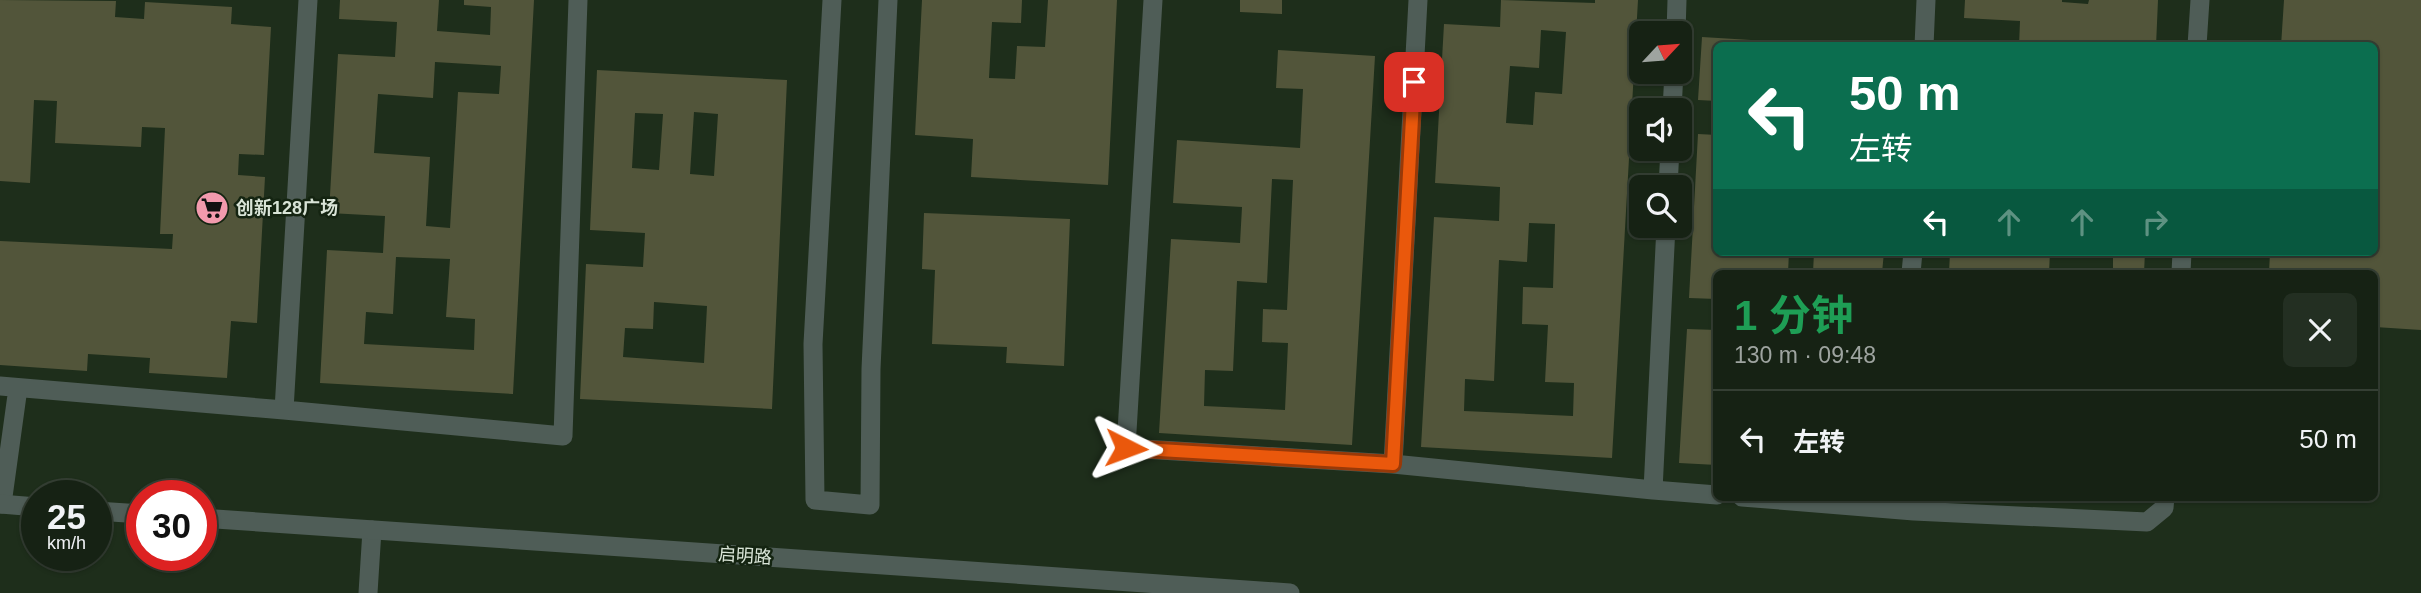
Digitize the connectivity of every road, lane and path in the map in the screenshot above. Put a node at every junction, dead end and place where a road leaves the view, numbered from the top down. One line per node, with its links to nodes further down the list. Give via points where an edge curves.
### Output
1 (308, 0): 15 (street)
2 (578, 0): 15 (street, via 563,436)
3 (832, 0): 4 (street, via 813,344 815,500 870,505)
4 (888, 0)
5 (1153, 0): 16 (street, via 1126,448)
6 (1418, 0): 16 (street)
7 (1677, 0): 10 (street)
8 (1926, 0): 11 (street)
9 (2200, 0): 12 (street)
10 (1676, 21)
11 (1924, 42)
12 (2197, 42)
13 (1665, 238): 17 (street)
14 (9, 387): 15 (street); 21 (street)
15 (284, 410)
16 (1393, 464): 17 (street)
17 (1653, 490): 18 (street)
18 (1713, 495)
19 (1840, 501): 22 (street)
20 (2165, 501): 22 (street, via 2164,508 2147,522)
21 (1, 504): 23 (street)
22 (1914, 504)
23 (21, 506)
24 (217, 519): 25 (street, 启明路)
25 (372, 530): 26 (street); 27 (street, 启明路)
26 (368, 593)
27 (1290, 593)

